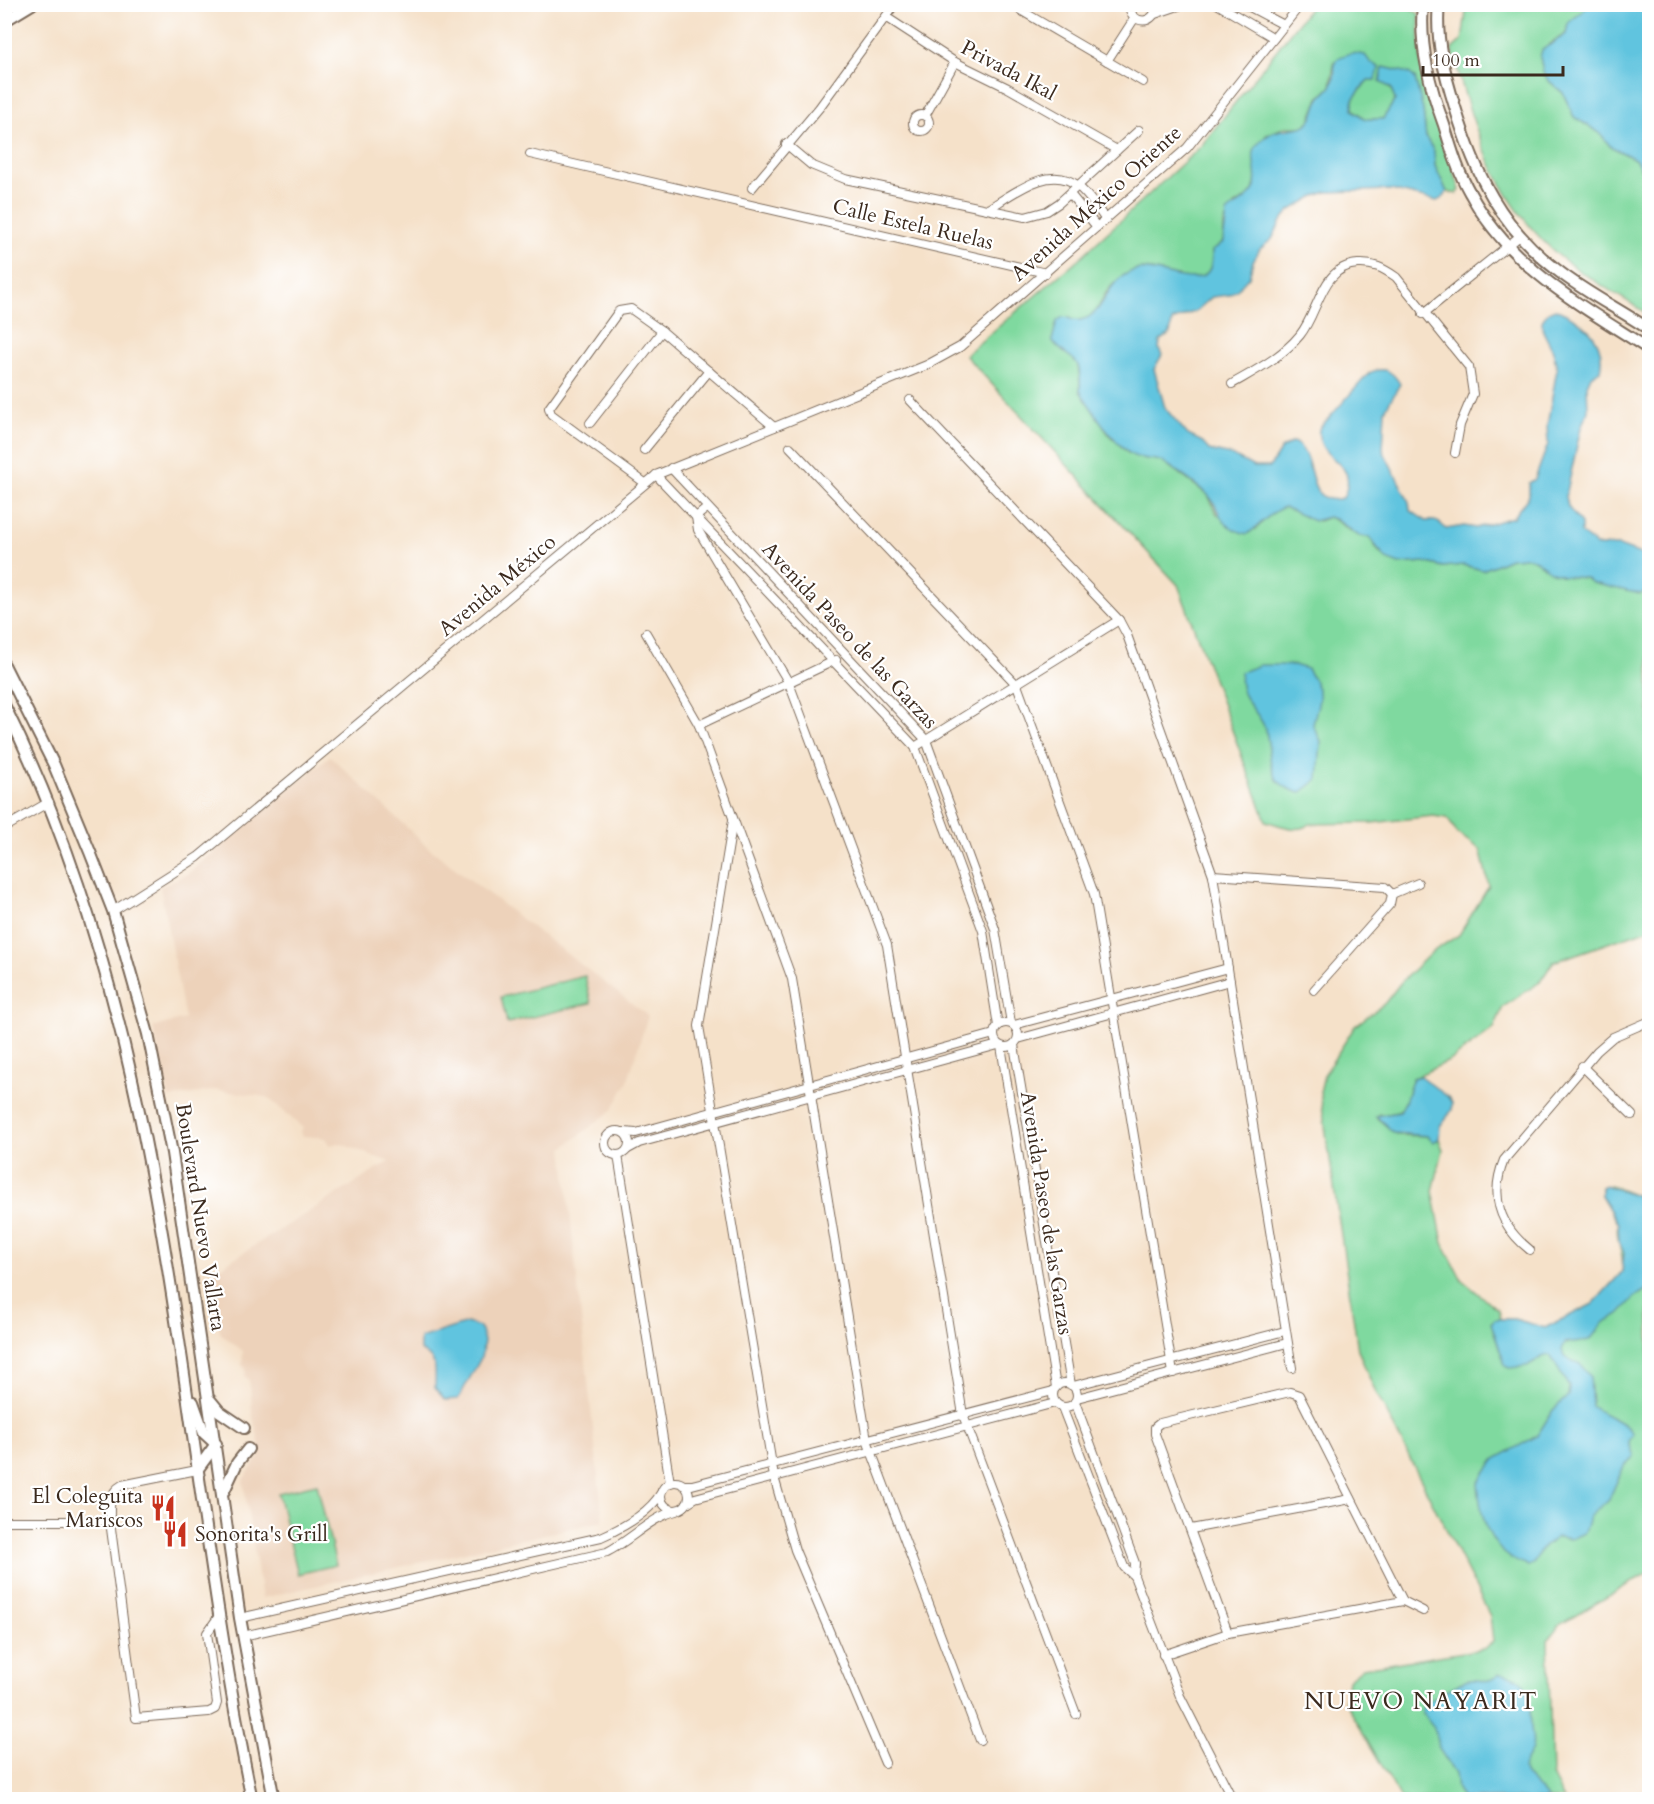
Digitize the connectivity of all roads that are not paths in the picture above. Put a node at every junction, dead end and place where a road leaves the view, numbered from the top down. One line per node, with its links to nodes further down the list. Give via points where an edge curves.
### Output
1 (32, 4): 15 (main road)
2 (895, 4): 13 (street)
3 (1010, 4): 18 (street)
4 (1129, 4): 14 (street)
5 (1156, 4): 12 (street)
6 (1184, 4): 12 (street)
7 (1217, 4): 17 (street)
8 (1244, 4): 16 (street)
9 (1301, 4): 16 (street, Avenida México Oriente)
10 (1423, 9): 11 (main road); 33 (main road, via 1426,66 1456,162 1469,192)
11 (1438, 9): 32 (main road, via 1445,74 1473,160 1485,188)
12 (1155, 14): 14 (street, via 1142,22)
13 (886, 17): 19 (street, Privada Ikal); 23 (street, via 819,108)
14 (1134, 19): 18 (street)
15 (4, 21)
16 (1284, 25): 17 (street, Avenida México Oriente)
17 (1274, 38): 30 (street, Avenida México Oriente, via 1187,148)
18 (1107, 61): 20 (street)
19 (955, 62): 21 (street); 24 (street, Privada Ikal)
20 (1143, 82)
21 (925, 116)
22 (1139, 130): 24 (street)
23 (786, 144): 27 (street); 29 (street, via 829,174)
24 (1117, 150): 26 (street)
25 (530, 154): 34 (street, Calle Estela Ruelas)
26 (1078, 186): 28 (street); 29 (street, via 1062,179 1040,179); 30 (street)
27 (752, 188)
28 (1070, 194): 29 (street, via 1047,211 1025,217); 31 (street)
29 (988, 209)
30 (1106, 220): 31 (street, Avenida México Oriente)
31 (1098, 227): 34 (street, Avenida México Oriente)
32 (1520, 236): 33 (street); 36 (main road, via 1556,270)
33 (1507, 248): 35 (street); 38 (main road, via 1560,294)
34 (1046, 273): 39 (street, Avenida México Oriente)
35 (1424, 314): 41 (street, via 1396,277 1381,267 1366,264 1340,268 1330,278 1300,335 1278,356); 47 (street, via 1462,356 1473,379 1473,394 1460,425)
36 (1650, 330)
37 (662, 331): 40 (street); 43 (street); 50 (street, via 631,309 619,311 549,408 551,414)
38 (1650, 350)
39 (944, 357): 44 (street, Avenida México)
40 (709, 371): 44 (street); 46 (street)
41 (1232, 384)
42 (910, 400): 55 (street)
43 (590, 423)
44 (774, 427): 48 (street, Avenida México)
45 (790, 447): 61 (street)
46 (644, 450)
47 (1455, 453)
48 (671, 468): 49 (street, Avenida México); 51 (street, Avenida Paseo de las Garzas)
49 (656, 475): 50 (street, Avenida México); 52 (street, Avenida Paseo de las Garzas)
50 (645, 483): 72 (street, Avenida México, via 198,857)
51 (707, 508): 52 (street); 57 (street, Avenida Paseo de las Garzas)
52 (696, 517): 53 (street, Avenida Paseo de las Garzas); 54 (street, via 698,530)
53 (722, 544): 54 (street); 58 (street, Avenida Paseo de las Garzas)
54 (712, 554): 60 (street)
55 (1119, 620): 61 (street); 69 (street)
56 (646, 633): 63 (street)
57 (844, 656): 58 (street); 64 (street, Avenida Paseo de las Garzas)
58 (833, 661): 60 (street); 65 (street, Avenida Paseo de las Garzas)
59 (4, 665): 72 (main road, Boulevard Nuevo Vallarta, via 54,765)
60 (789, 683): 63 (street); 84 (street, via 887,945)
61 (1017, 685): 64 (street); 76 (street, via 1094,894)
62 (4, 705): 66 (main road, Boulevard Nuevo Vallarta)
63 (699, 725): 67 (street)
64 (926, 740): 65 (street); 79 (street, Avenida Paseo de las Garzas, via 995,929)
65 (915, 747): 80 (street, Avenida Paseo de las Garzas, via 983,931)
66 (49, 802): 68 (street); 101 (main road, Boulevard Nuevo Vallarta, via 89,912 127,1049 152,1168)
67 (733, 818): 87 (street, via 792,979); 89 (street, via 699,1026)
68 (4, 828)
69 (1213, 875): 71 (street, via 1385,887); 73 (street)
70 (1418, 884): 71 (street)
71 (1392, 894): 75 (street, via 1390,904)
72 (113, 911): 104 (main road, Boulevard Nuevo Vallarta, via 164,1107)
73 (1228, 968): 74 (street); 76 (street)
74 (1230, 981): 77 (street); 96 (street)
75 (1314, 990)
76 (1111, 999): 77 (street); 79 (street)
77 (1114, 1013): 82 (street); 98 (street)
78 (1650, 1021): 85 (street, via 1613,1037)
79 (1012, 1024): 80 (street); 82 (street, via 1018,1032)
80 (998, 1026): 81 (street)
81 (994, 1034): 83 (street); 84 (street)
82 (1016, 1042): 83 (street); 102 (street, Avenida Paseo de las Garzas)
83 (1000, 1045): 86 (street); 103 (street, Avenida Paseo de las Garzas)
84 (905, 1059): 86 (street); 87 (street)
85 (1582, 1066): 90 (street); 95 (street, via 1515,1144 1499,1172 1496,1195 1502,1218 1515,1239)
86 (907, 1070): 88 (street); 107 (street)
87 (809, 1085): 88 (street); 89 (street)
88 (811, 1096): 91 (street); 110 (street)
89 (713, 1112): 91 (street); 92 (street, via 636,1133)
90 (1632, 1115)
91 (714, 1122): 93 (street); 115 (street)
92 (624, 1132): 93 (street); 94 (street, via 613,1131 605,1140 608,1151)
93 (628, 1149): 94 (street)
94 (618, 1155): 118 (street)
95 (1530, 1250)
96 (1285, 1331): 97 (street); 98 (street)
97 (1287, 1343): 99 (street); 100 (street)
98 (1170, 1361): 100 (street); 102 (street)
99 (1292, 1368)
100 (1173, 1373): 105 (street)
101 (184, 1379): 111 (main road, via 204,1433); 116 (main road, Boulevard Nuevo Vallarta)
102 (1072, 1385): 103 (street, via 1065,1383); 105 (street, Avenida Paseo de las Garzas)
103 (1054, 1389): 106 (street, Avenida Paseo de las Garzas); 107 (street)
104 (209, 1400): 109 (main road); 111 (main road, Boulevard Nuevo Vallarta)
105 (1076, 1400): 106 (street); 131 (street, via 1135,1563)
106 (1058, 1405): 108 (street); 131 (street, via 1124,1567)
107 (963, 1415): 108 (street); 110 (street)
108 (966, 1427): 113 (street); 144 (street)
109 (244, 1428)
110 (867, 1440): 113 (street); 115 (street)
111 (216, 1444): 114 (main road, Boulevard Nuevo Vallarta); 116 (main road)
112 (248, 1449): 120 (main road, via 237,1462)
113 (870, 1452): 117 (street); 145 (street)
114 (220, 1464): 116 (main road); 120 (main road, Boulevard Nuevo Vallarta)
115 (771, 1465): 117 (street); 119 (street)
116 (200, 1466): 126 (street, via 122,1485 111,1498); 137 (main road, Boulevard Nuevo Vallarta)
117 (774, 1477): 123 (street); 146 (street, via 795,1550)
118 (670, 1483): 119 (street); 121 (street)
119 (683, 1485): 123 (street, via 688,1490)
120 (224, 1491): 139 (main road, Boulevard Nuevo Vallarta)
121 (661, 1493): 124 (street, via 664,1506); 128 (street, via 656,1502 618,1530)
122 (1351, 1499): 127 (street); 127 (street, via 1299,1395 1290,1392 1155,1427); 134 (street)
123 (687, 1503): 124 (street)
124 (676, 1511): 129 (street, via 664,1514 626,1543)
125 (4, 1521): 126 (street)
126 (110, 1521): 137 (street, via 136,1718 209,1713 215,1709 207,1633)
127 (1191, 1529): 141 (street)
128 (601, 1537): 129 (street); 130 (street)
129 (607, 1552): 132 (street)
130 (466, 1568): 132 (street); 133 (street)
131 (1134, 1576): 143 (street)
132 (470, 1584): 138 (street)
133 (324, 1600): 135 (street); 138 (street)
134 (1403, 1601): 136 (street); 141 (street)
135 (283, 1609): 139 (street); 140 (street)
136 (1423, 1611)
137 (219, 1616): 148 (main road, Boulevard Nuevo Vallarta)
138 (330, 1616): 140 (street)
139 (240, 1618): 142 (main road, Boulevard Nuevo Vallarta)
140 (287, 1626): 142 (street)
141 (1228, 1634): 143 (street)
142 (243, 1636): 147 (main road, Boulevard Nuevo Vallarta)
143 (1163, 1655): 151 (street)
144 (1076, 1714)
145 (980, 1740)
146 (885, 1763)
147 (267, 1772): 148 (main road); 150 (main road, Boulevard Nuevo Vallarta)
148 (247, 1775): 149 (main road, Boulevard Nuevo Vallarta)
149 (252, 1800)
150 (274, 1800)
151 (1233, 1800)

